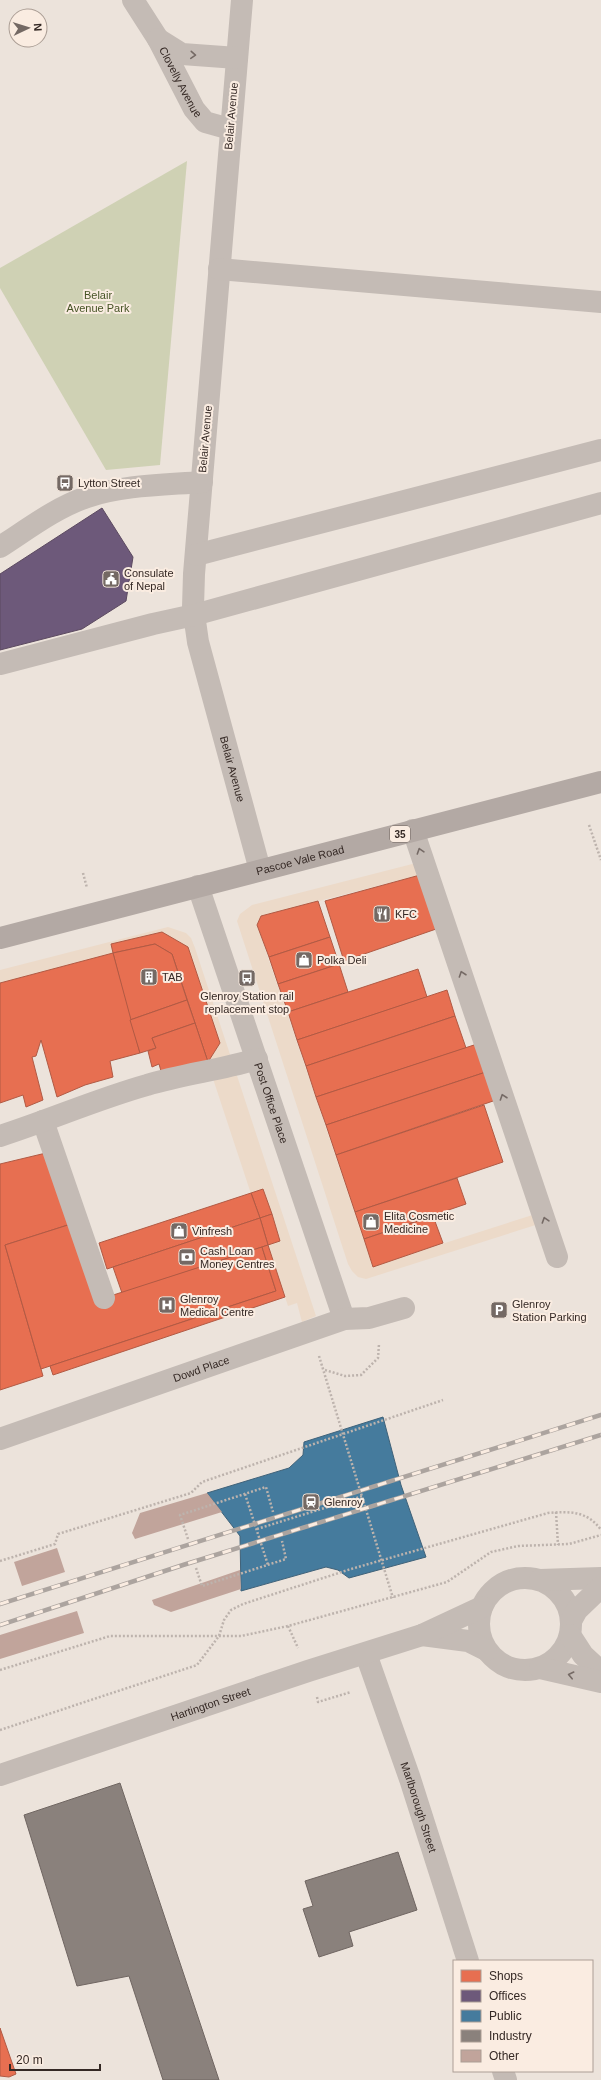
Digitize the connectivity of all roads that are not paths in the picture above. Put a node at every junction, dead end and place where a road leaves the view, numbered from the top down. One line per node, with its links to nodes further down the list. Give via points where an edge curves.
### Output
1 (133, 0): 3 (street, Clovelly Avenue)
2 (242, 0): 4 (street, Belair Avenue)
3 (158, 39): 4 (street, Clovelly Avenue, one-way to 4, via 182,54); 5 (street, Clovelly Avenue, via 194,109 205,122)
4 (237, 58): 5 (street, Belair Avenue)
5 (230, 129): 6 (street, Belair Avenue)
6 (219, 269): 7 (street); 9 (street, Belair Avenue)
7 (601, 302)
8 (601, 450): 12 (street)
9 (202, 482): 11 (street, via 125,488 87,497 48,516); 12 (street, Belair Avenue)
10 (601, 503): 13 (street)
11 (0, 547)
12 (196, 555): 13 (street, Belair Avenue)
13 (194, 615): 14 (street); 17 (street, Belair Avenue, via 198,642)
14 (0, 664)
15 (601, 782): 16 (main road, Pascoe Vale Road / 35)
16 (414, 830): 17 (main road, Pascoe Vale Road / 35); 23 (street, one-way to 16)
17 (260, 870): 18 (main road, Pascoe Vale Road / 35)
18 (198, 886): 19 (main road, Pascoe Vale Road / 35); 20 (street, Post Office Place)
19 (0, 938)
20 (257, 1059): 21 (street, via 148,1084); 26 (street, Post Office Place)
21 (43, 1121): 22 (street); 24 (street)
22 (0, 1136)
23 (557, 1257)
24 (104, 1298)
25 (404, 1308): 26 (street, Dowd Place, via 369,1318)
26 (344, 1319): 27 (street, Dowd Place)
27 (0, 1440)
28 (601, 1578): 29 (street)
29 (540, 1580): 31 (street, via 512,1580 499,1586 489,1595); 32 (street, via 553,1587 562,1597 569,1608)
30 (601, 1587): 32 (street, via 577,1610)
31 (482, 1608): 33 (street, Hartington Street); 34 (street, via 478,1622)
32 (571, 1628): 36 (street, via 565,1649 554,1661); 37 (street, via 583,1655)
33 (422, 1635): 34 (street, Hartington Street, via 468,1641); 35 (street, Hartington Street)
34 (486, 1650): 36 (street, via 497,1662 510,1669 525,1671)
35 (366, 1654): 39 (street, Hartington Street, via 308,1671); 40 (street, Marlborough Street, via 410,1779)
36 (540, 1668): 38 (street, one-way to 36)
37 (601, 1672)
38 (601, 1682)
39 (0, 1775)
40 (468, 1960)

